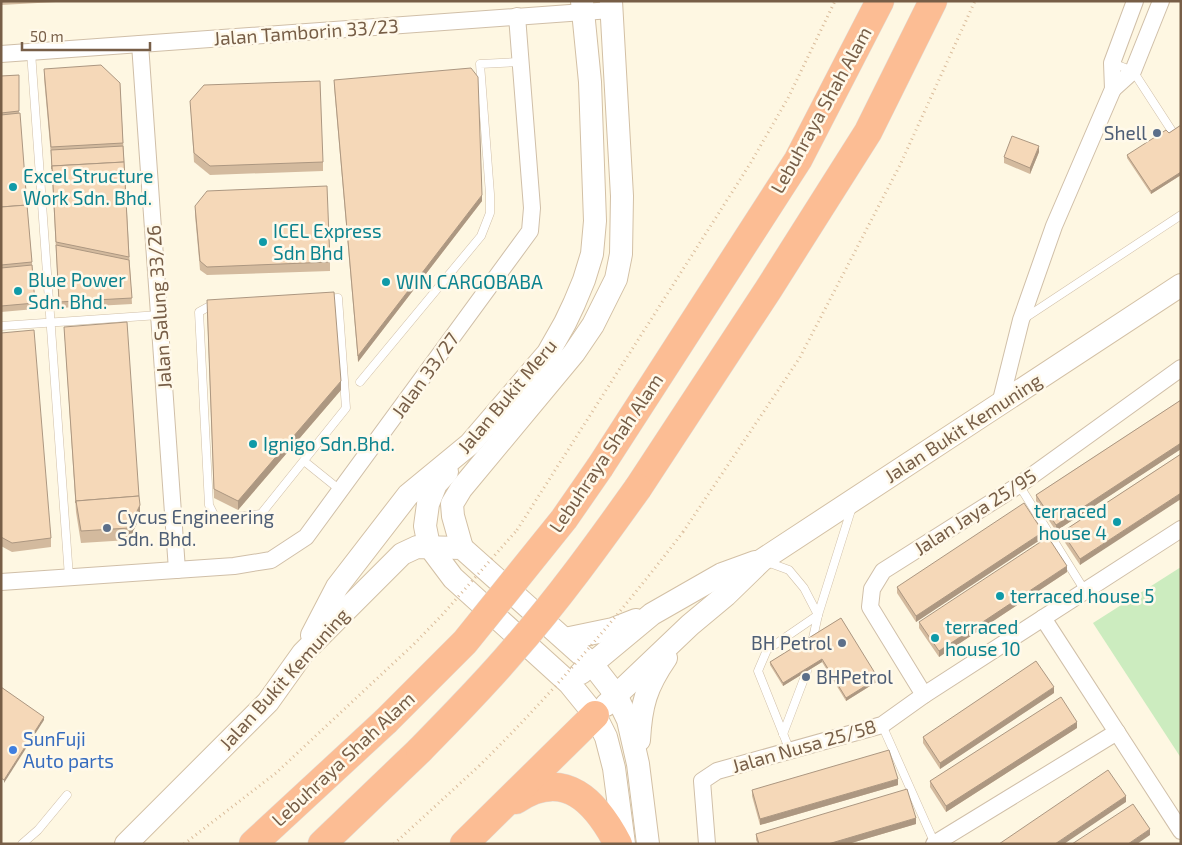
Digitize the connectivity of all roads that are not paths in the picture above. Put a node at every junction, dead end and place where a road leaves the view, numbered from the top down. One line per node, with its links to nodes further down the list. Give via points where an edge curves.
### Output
1 (880, 1): 61 (highway, Lebuhraya Shah Alam, bridge, via 798,160 564,519 465,642 386,721)
2 (933, 1): 62 (highway, bridge, via 868,132 768,290 595,548 464,706)
3 (1135, 1): 12 (street)
4 (1162, 1): 13 (street)
5 (611, 5): 6 (street, Jalan Tamborin 33/23); 32 (main road, Jalan Bukit Meru, via 622,196 621,254 616,279 593,325 574,353 452,504)
6 (583, 6): 7 (street, Jalan Tamborin 33/23); 25 (main road, Jalan Bukit Meru, via 590,82 595,221 592,254 574,304 548,353)
7 (516, 16): 8 (street, Jalan Tamborin 33/23); 11 (street, Jalan 33/27)
8 (140, 44): 9 (street, Jalan Tamborin 33/23); 18 (street, Jalan Salung 33/26)
9 (31, 52): 10 (street, Jalan Tamborin 33/23); 20 (lane)
10 (1, 54)
11 (520, 62): 23 (lane, via 480,64 490,194 490,213 481,236); 28 (street, Jalan 33/27, via 532,208 530,231)
12 (1112, 63): 13 (lane); 14 (street)
13 (1133, 72): 14 (street); 15 (lane)
14 (1113, 89): 19 (street, via 1054,226)
15 (1181, 145)
16 (1181, 216): 19 (lane)
17 (1175, 291): 24 (main road, Jalan Bukit Kemuning)
18 (159, 315): 20 (lane); 34 (street, Jalan Salung 33/26)
19 (1021, 320): 24 (street)
20 (51, 323): 21 (lane); 35 (lane)
21 (1, 326)
22 (1180, 368): 27 (street, Jalan Jaya 25/95)
23 (360, 382)
24 (1000, 404): 29 (main road, Jalan Bukit Kemuning)
25 (470, 444): 31 (main road, via 431,494 426,515); 44 (main road, Jalan Bukit Meru, via 408,495 337,588)
26 (304, 461): 26 (lane, via 346,408 338,298 208,307 199,312 209,505 216,518 261,514); 28 (lane)
27 (1019, 485): 37 (lane); 49 (street, Jalan Jaya 25/95, via 883,571 872,589 870,607)
28 (340, 490): 34 (street, Jalan 33/27, via 306,537 270,560)
29 (854, 500): 33 (main road, Jalan Bukit Kemuning); 39 (lane)
30 (1181, 530): 37 (street, Jalan Nusa 25/58)
31 (429, 546): 32 (main road, Jalan Bukit Kemuning); 44 (main road, Jalan Bukit Kemuning, via 402,554); 47 (main road, via 453,578)
32 (462, 548): 43 (main road)
33 (762, 560): 38 (main road, Jalan Bukit Kemuning, via 722,574); 39 (lane, via 789,570 804,588); 41 (main road, Jalan Bukit Kemuning)
34 (177, 570): 35 (street, Jalan 33/27)
35 (69, 577): 36 (street, Jalan 33/27)
36 (1, 582)
37 (1085, 591): 40 (street, Jalan Nusa 25/58)
38 (652, 614): 43 (main road, via 613,630); 45 (main road, Jalan Bukit Kemuning)
39 (818, 616): 42 (lane); 53 (lane, via 767,650 758,670)
40 (1043, 618): 49 (street, Jalan Nusa 25/58); 52 (street)
41 (690, 625): 48 (main road, Jalan Bukit Kemuning); 55 (main road, via 654,676 646,693 640,716)
42 (813, 638)
43 (565, 639): 45 (main road)
44 (302, 653): 60 (main road, Jalan Bukit Kemuning, via 268,702)
45 (592, 664): 47 (main road, Jalan Bukit Kemuning); 48 (main road)
46 (807, 671): 53 (lane)
47 (569, 683): 50 (main road)
48 (616, 695): 50 (main road, Jalan Bukit Kemuning); 55 (main road, via 628,720)
49 (924, 695): 51 (street, Jalan Nusa 25/58)
50 (595, 715): 57 (highway); 65 (main road, via 606,737 614,768)
51 (882, 725): 54 (street, Jalan Nusa 25/58); 68 (lane)
52 (1117, 732): 58 (street); 68 (street)
53 (783, 734): 54 (lane)
54 (790, 751): 67 (street, Jalan Nusa 25/58, via 717,771 702,781)
55 (638, 764): 66 (main road)
56 (67, 795): 59 (lane)
57 (498, 812): 63 (highway); 64 (highway, via 528,792 549,787 570,790 588,800)
58 (1181, 831)
59 (22, 844)
60 (126, 844)
61 (253, 844)
62 (322, 844)
63 (464, 844)
64 (618, 844)
65 (624, 844)
66 (648, 844)
67 (707, 844)
68 (935, 844)

